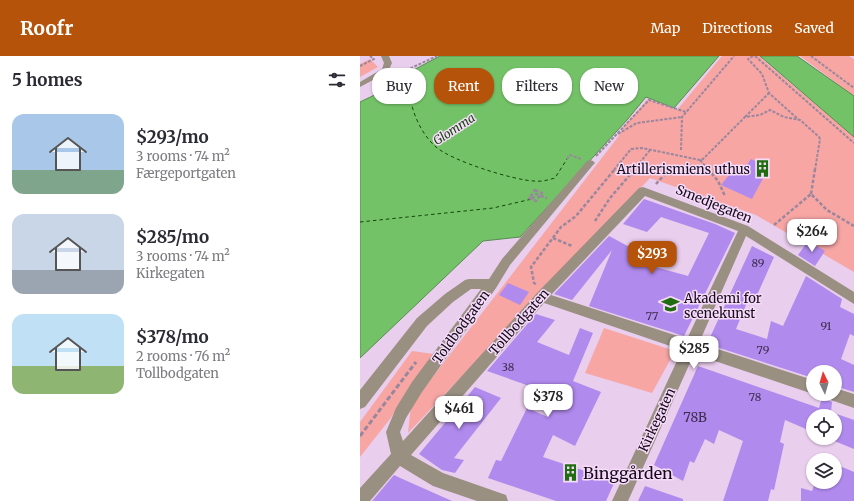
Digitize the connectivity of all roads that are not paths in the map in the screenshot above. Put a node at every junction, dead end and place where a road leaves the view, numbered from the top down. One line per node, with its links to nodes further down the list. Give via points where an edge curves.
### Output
1 (385, 56): 2 (street, via 388,59 388,67)
2 (360, 85)
3 (590, 163): 6 (street, Toldbodgaten, via 506,262)
4 (643, 191): 5 (street, Smedjegaten); 7 (street, Tollbodgaten)
5 (744, 229): 8 (street, Smedjegaten); 9 (street, Kirkegaten)
6 (493, 281): 13 (street, via 469,284 422,322); 14 (street, Toldbodgaten, via 401,413 393,432)
7 (544, 293): 9 (street); 14 (street, Tollbodgaten)
8 (854, 299)
9 (691, 346): 10 (street); 17 (street, Kirkegaten)
10 (806, 385)
11 (842, 397): 12 (street)
12 (854, 401)
13 (360, 402)
14 (399, 457): 15 (street); 16 (street, via 439,480)
15 (360, 500)
16 (500, 501)
17 (620, 501)

